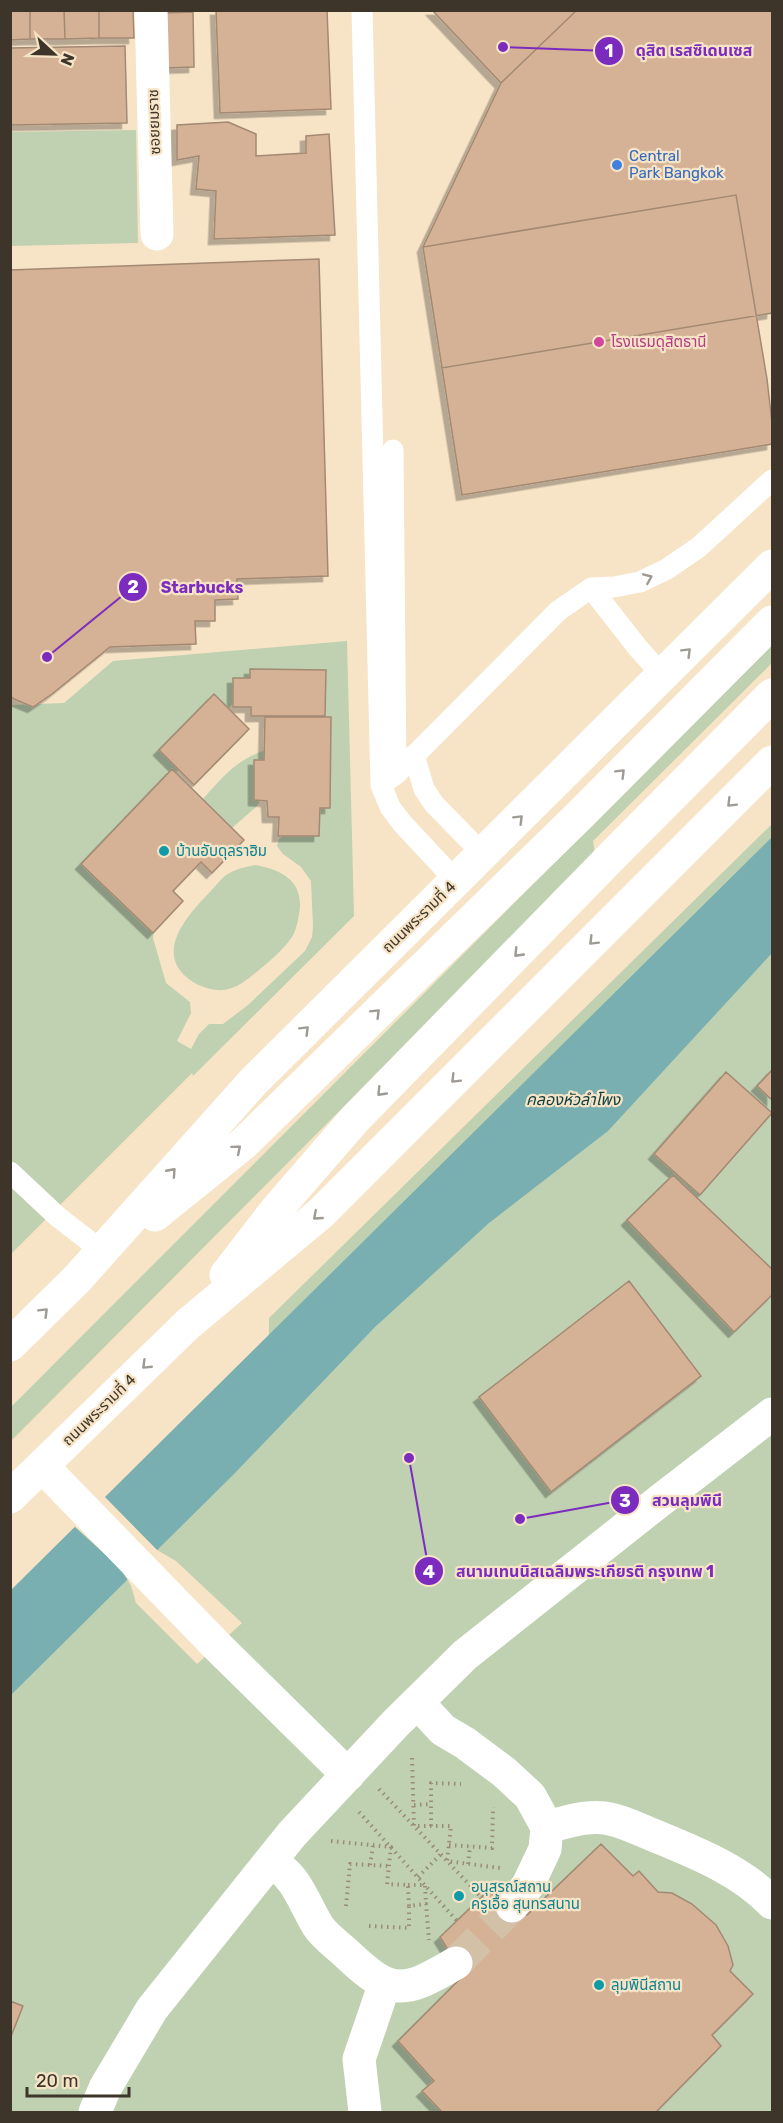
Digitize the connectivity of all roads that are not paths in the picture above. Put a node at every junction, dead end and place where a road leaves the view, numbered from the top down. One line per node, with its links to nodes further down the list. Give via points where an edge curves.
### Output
1 (151, 10): 3 (main road, ซอยยมราช)
2 (362, 10): 13 (lane)
3 (157, 234)
4 (393, 450): 13 (lane)
5 (772, 480): 7 (lane, one-way to 5, via 640,582 667,569 699,548)
6 (772, 566): 9 (main road, ถนนพระรามที่ 4, one-way to 6)
7 (591, 588): 9 (lane); 11 (lane, via 558,610)
8 (772, 622): 18 (main road, ถนนพระรามที่ 4, one-way to 8, via 243,1144)
9 (663, 676): 14 (main road, ถนนพระรามที่ 4, one-way to 9)
10 (772, 696): 19 (main road, ถนนพระรามที่ 4, one-way to 19, via 355,1119 276,1210)
11 (414, 754): 13 (lane); 14 (lane, via 424,789 434,804)
12 (772, 762): 19 (main road, ถนนพระรามที่ 4, one-way to 19, via 321,1213)
13 (389, 779): 15 (lane, via 390,807)
14 (483, 854): 15 (main road, ถนนพระรามที่ 4)
15 (456, 881): 17 (main road, ถนนพระรามที่ 4, one-way to 15, via 253,1082)
16 (10, 1172): 17 (lane)
17 (102, 1251): 18 (main road, ถนนพระรามที่ 4)
18 (77, 1279): 20 (main road, ถนนพระรามที่ 4, one-way to 18)
19 (188, 1324): 22 (main road, ถนนพระรามที่ 4, one-way to 22)
20 (10, 1345)
21 (772, 1414): 24 (main road, via 465,1655)
22 (42, 1466): 23 (main road, ถนนพระรามที่ 4); 25 (main road)
23 (10, 1497)
24 (417, 1702): 25 (main road); 26 (main road, via 442,1730 504,1772 530,1796)
25 (348, 1775): 27 (main road)
26 (547, 1827): 28 (main road, via 585,1818 610,1819 691,1851 734,1874); 29 (main road, via 545,1849 528,1885)
27 (270, 1862): 31 (main road, via 292,1878 319,1928 370,1975); 32 (main road, via 152,2009)
28 (772, 1903)
29 (512, 1906)
30 (456, 1963): 31 (main road, via 426,1981 395,1988)
31 (385, 1983): 33 (main road, via 359,2059)
32 (95, 2112)
33 (364, 2112)

